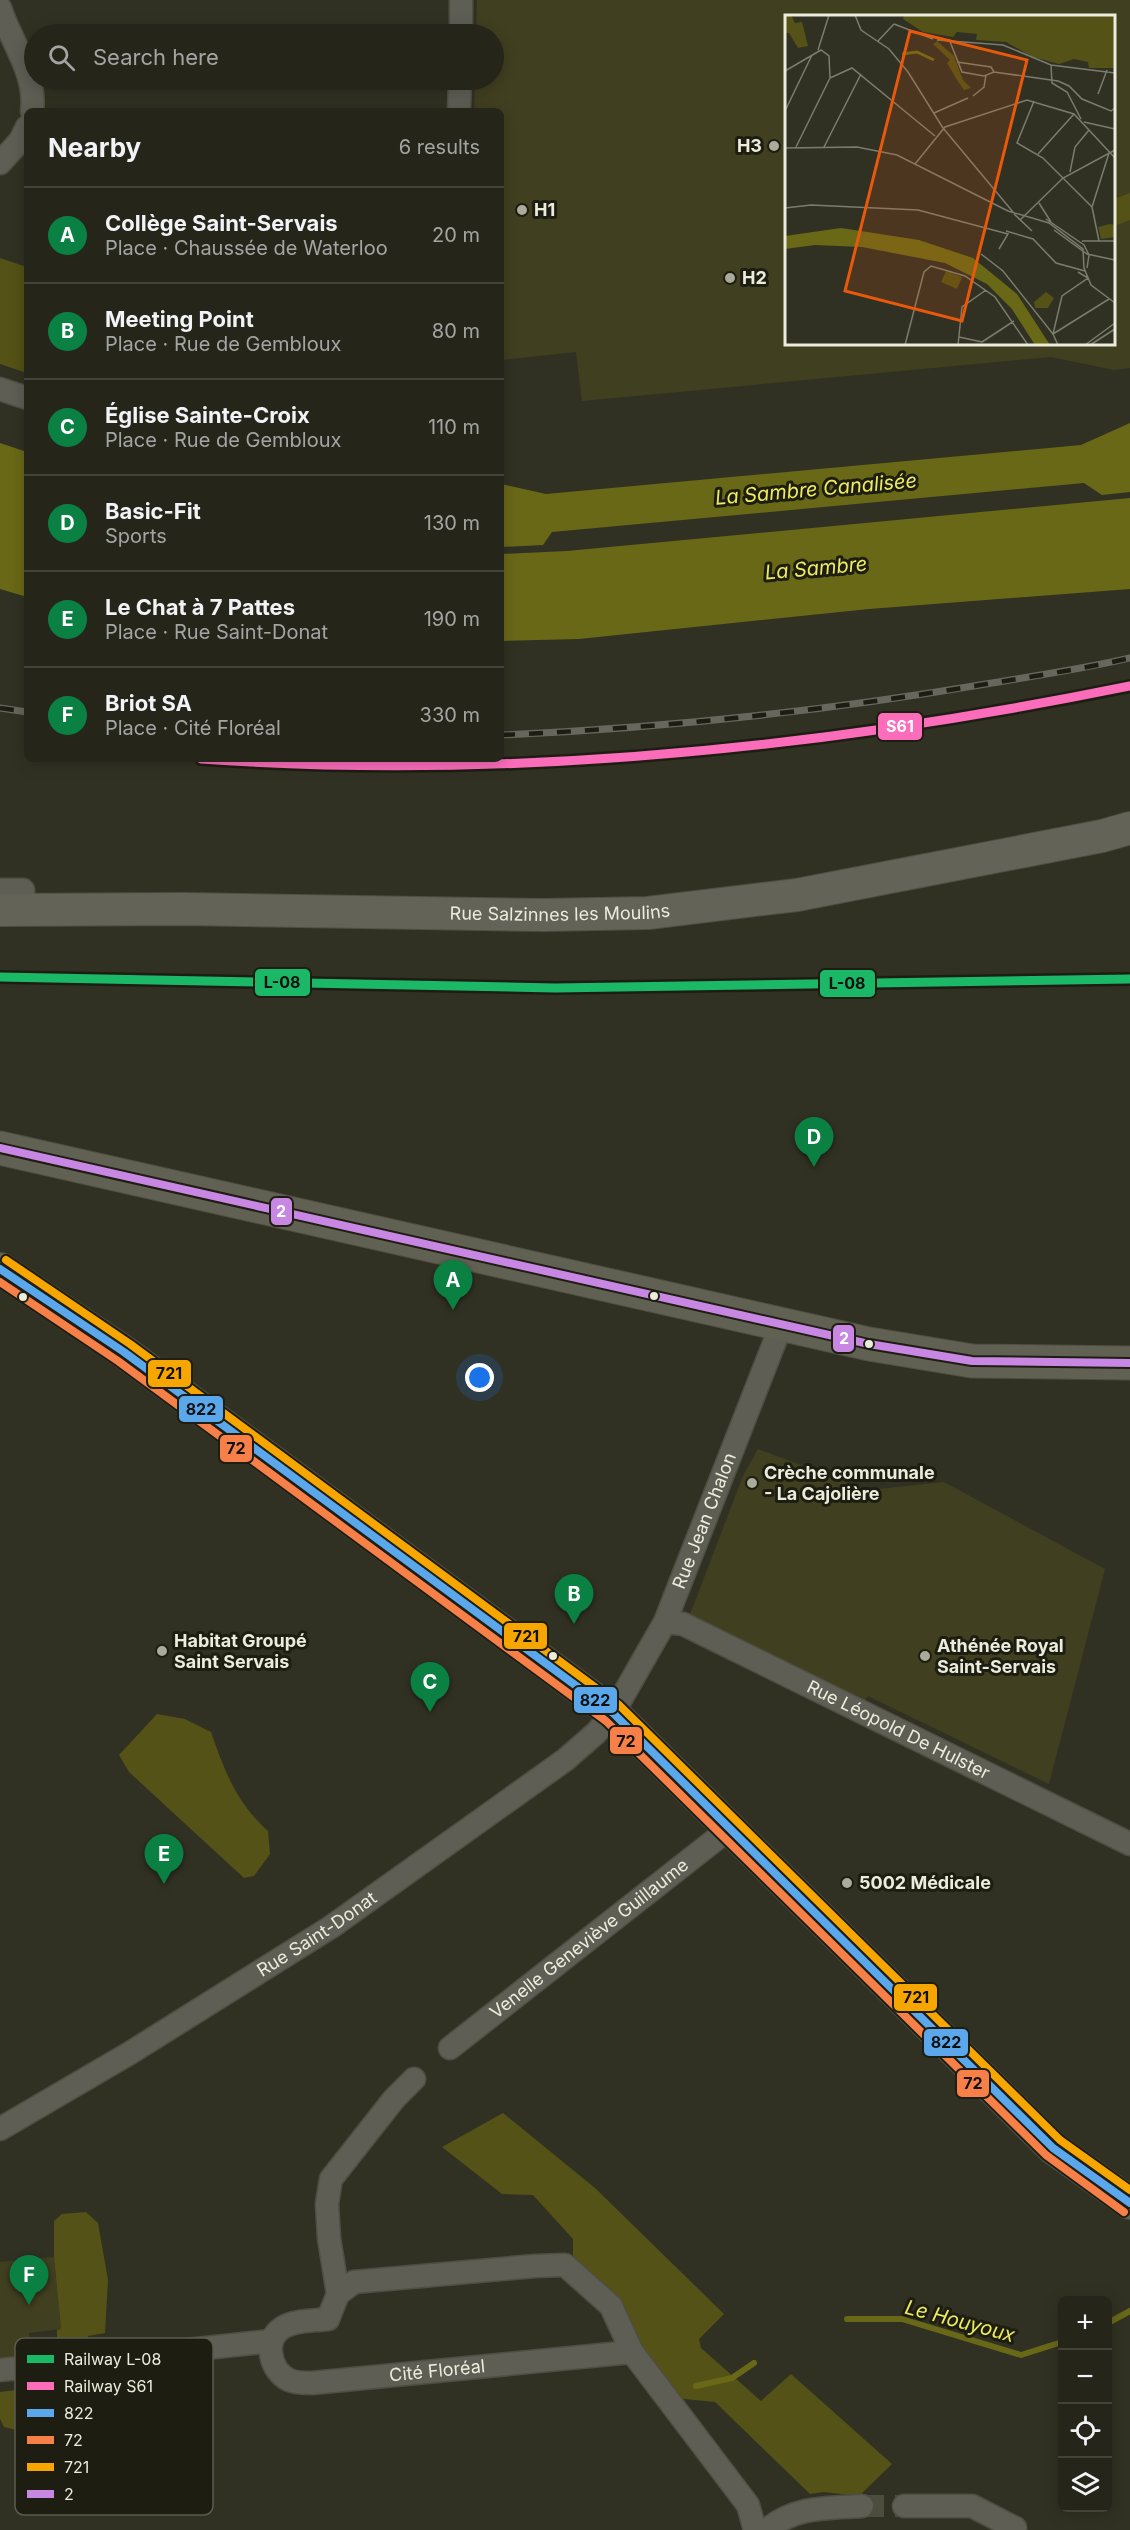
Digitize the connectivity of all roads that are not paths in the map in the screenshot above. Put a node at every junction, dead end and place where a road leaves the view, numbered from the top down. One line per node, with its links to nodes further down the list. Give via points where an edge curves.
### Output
1 (461, 0): 3 (street)
2 (0, 8): 4 (street)
3 (461, 24)
4 (24, 65)
5 (32, 90): 7 (street)
6 (460, 90): 8 (street)
7 (32, 108)
8 (459, 108)
9 (24, 133): 10 (street)
10 (0, 163)
11 (0, 389): 12 (street)
12 (24, 397)
13 (1130, 828): 14 (main road, Rue Salzinnes les Moulins, via 797,895 648,913 544,915)
14 (8, 903)
15 (0, 1148): 17 (main road)
16 (0, 1269): 20 (main road, via 124,1352)
17 (782, 1323): 18 (main road, via 868,1344 972,1361); 19 (street, Rue Jean Chalon)
18 (1130, 1363)
19 (666, 1622): 20 (street, Rue Jean Chalon); 22 (street, Rue Léopold De Hulster, via 683,1624)
20 (613, 1713): 21 (main road); 25 (street, Rue Saint-Donat, via 565,1760 331,1927)
21 (729, 1829): 23 (street, Venelle Geneviève Guillaume); 26 (main road, via 1053,2148)
22 (1130, 1844)
23 (450, 2048)
24 (414, 2079): 27 (street, via 331,2179 327,2204 329,2238)
25 (0, 2129)
26 (1130, 2203)
27 (338, 2294): 28 (street, via 328,2319 290,2324); 30 (street, via 354,2282 565,2265 611,2306)
28 (271, 2341): 29 (street); 30 (street, Cité Floréal, via 272,2360 278,2370 288,2380 312,2383)
29 (213, 2347)
30 (632, 2352): 36 (street, via 748,2505)
31 (15, 2368): 32 (street)
32 (0, 2370)
33 (862, 2506): 37 (street, via 809,2509 777,2521)
34 (904, 2506): 35 (street, via 972,2506)
35 (1014, 2529)
36 (755, 2530)
37 (767, 2530)

